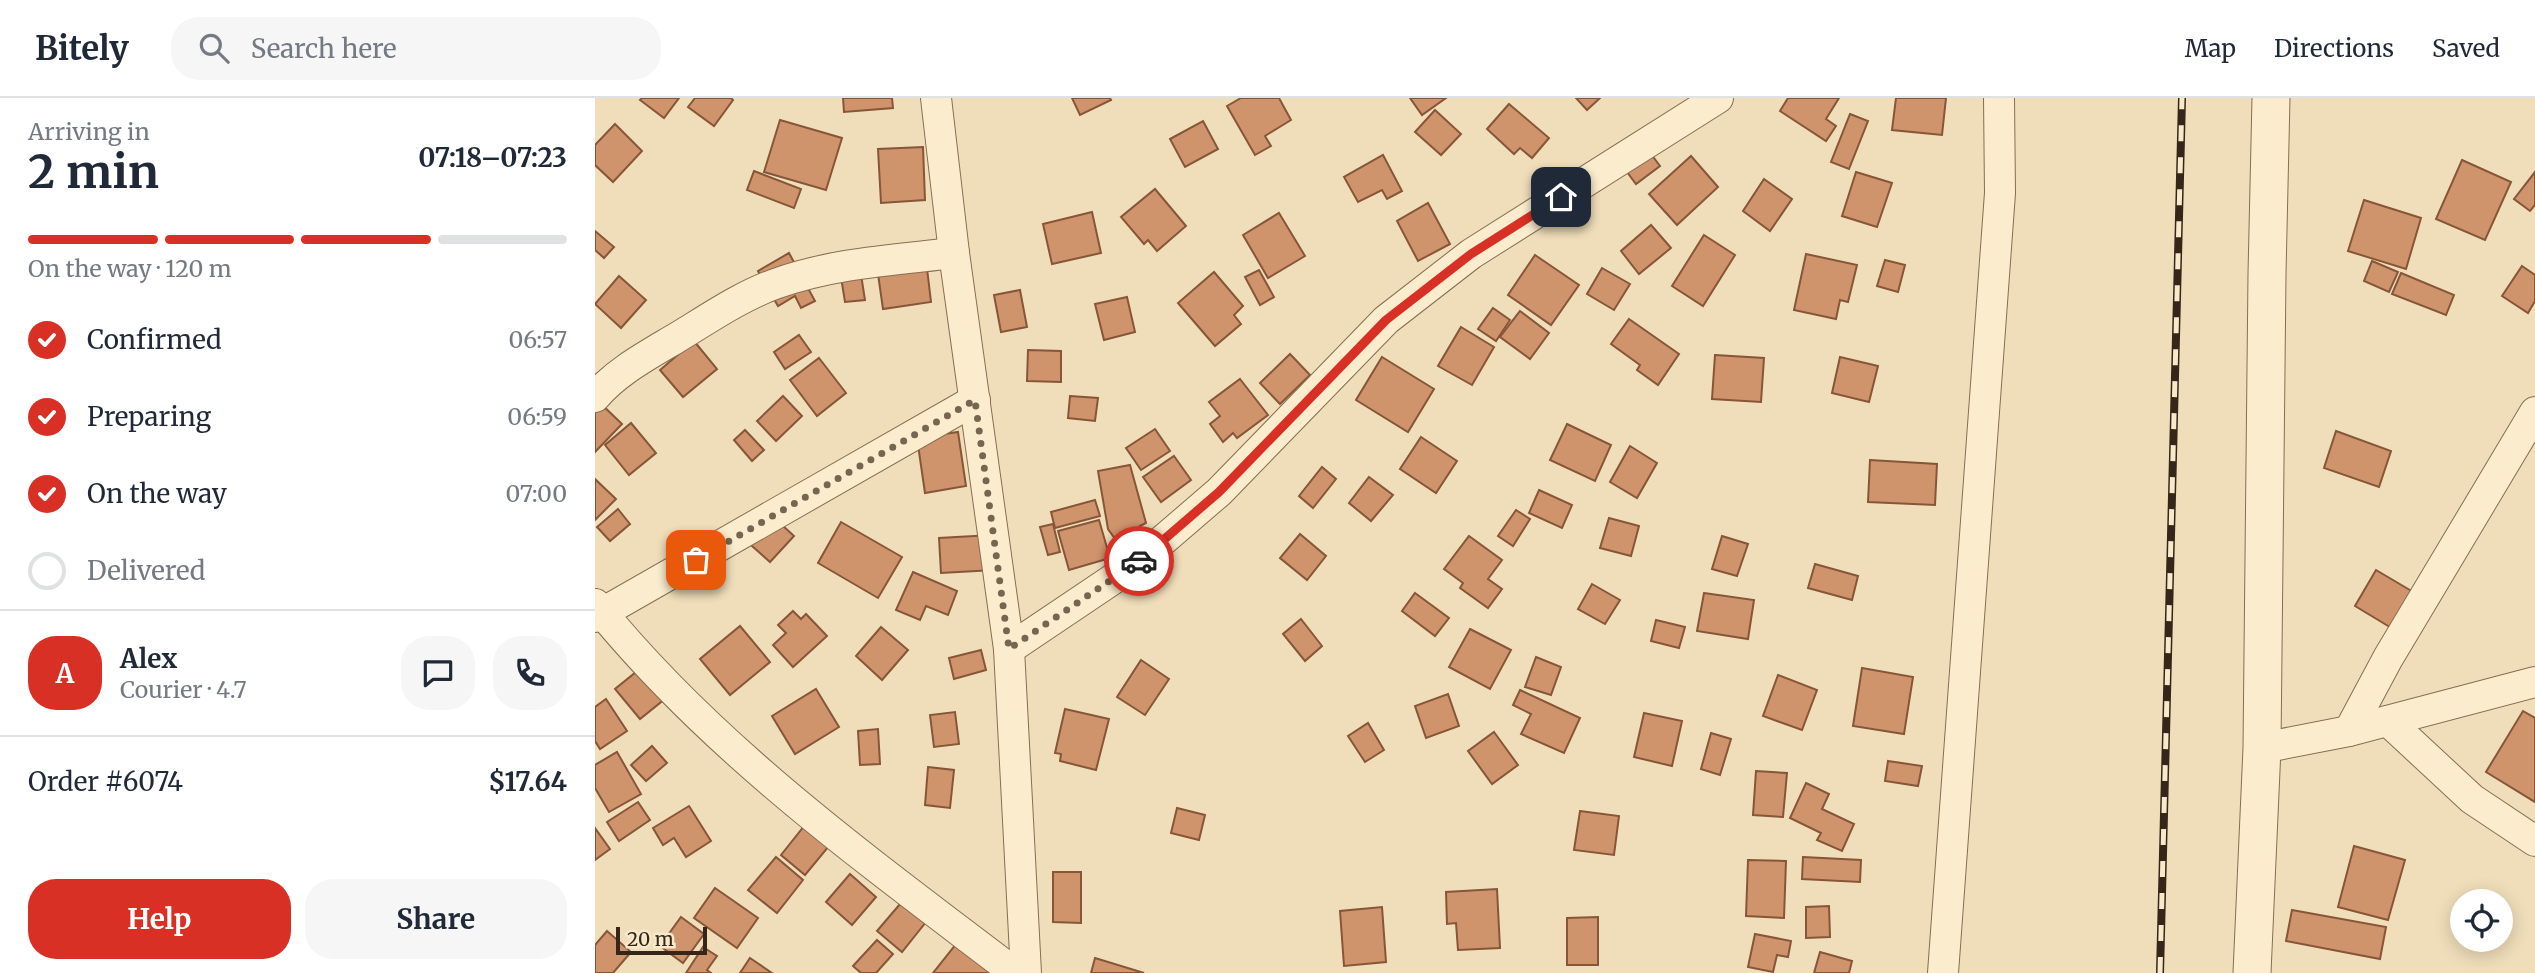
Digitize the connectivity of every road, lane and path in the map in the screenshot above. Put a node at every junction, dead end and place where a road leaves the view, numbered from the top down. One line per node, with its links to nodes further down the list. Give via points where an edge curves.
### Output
1 (936, 98): 5 (street)
2 (1718, 98): 10 (street, via 1471,254 1386,320 1219,492 1134,565)
3 (1999, 98): 18 (street, via 2000,193)
4 (2271, 98): 14 (street)
5 (954, 253): 6 (street, via 831,268 775,284 645,357); 7 (street)
6 (595, 397)
7 (975, 400): 9 (street); 10 (street)
8 (2535, 412): 13 (street)
9 (598, 611): 16 (street, via 711,728 823,827)
10 (1009, 649): 17 (street)
11 (2535, 682): 12 (street)
12 (2388, 721): 13 (street); 15 (street, via 2472,799)
13 (2349, 731): 14 (street)
14 (2262, 748): 19 (street)
15 (2535, 841)
16 (1016, 973)
17 (1026, 973)
18 (1944, 973)
19 (2252, 973)

